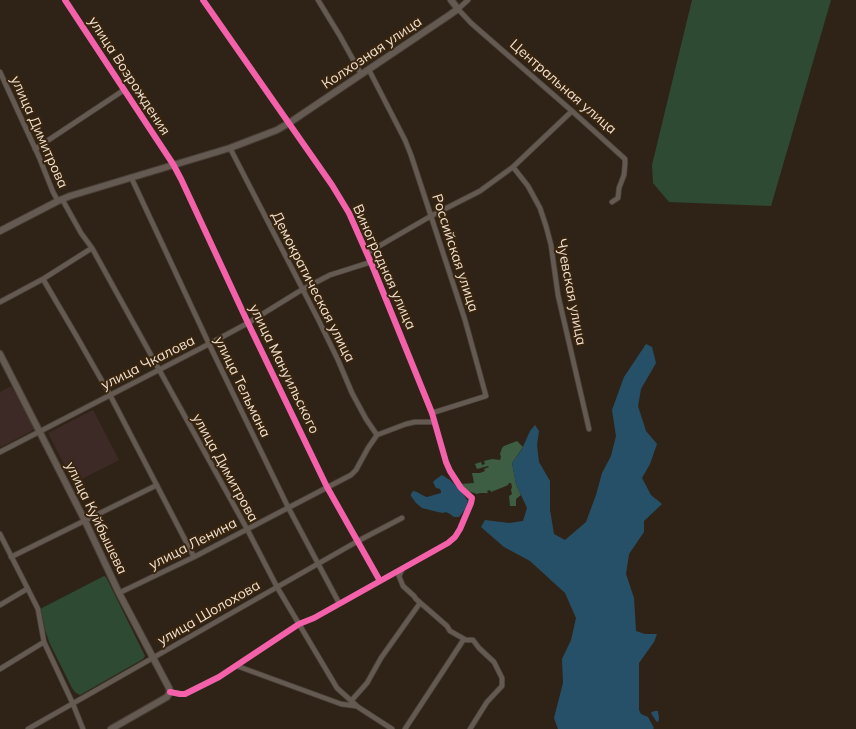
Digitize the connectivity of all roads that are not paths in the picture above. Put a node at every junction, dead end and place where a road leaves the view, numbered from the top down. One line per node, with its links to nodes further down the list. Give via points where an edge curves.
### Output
1 (65, 0): 10 (street, улица Возрождения)
2 (203, 0): 12 (street, Виноградная улица)
3 (318, 0): 9 (street)
4 (451, 0): 6 (street, Центральная улица)
5 (468, 0): 6 (street, Колхозная улица)
6 (458, 9): 7 (street, Колхозная улица); 11 (street, Центральная улица)
7 (369, 70): 9 (street, Колхозная улица); 20 (street, Российская улица, via 405,140)
8 (0, 72): 14 (street, улица Димитрова)
9 (361, 74): 12 (street, Колхозная улица)
10 (124, 90): 14 (street); 15 (street, улица Возрождения)
11 (572, 111): 16 (street); 19 (street, Центральная улица, via 625,159 618,198)
12 (289, 123): 13 (street, Колхозная улица); 23 (street, Виноградная улица, via 349,213)
13 (230, 148): 15 (street, Колхозная улица); 26 (street, Демократическая улица)
14 (35, 149): 18 (street, улица Димитрова, via 53,192)
15 (173, 164): 17 (street, Колхозная улица); 28 (street, улица Мануильского)
16 (513, 167): 20 (street, via 480,191); 35 (street, Чуевская улица, via 528,186 546,226 558,295)
17 (131, 177): 18 (street, Колхозная улица); 29 (street, улица Тельмана)
18 (60, 200): 21 (street, Колхозная улица); 22 (street, улица Димитрова)
19 (612, 202)
20 (431, 216): 23 (street); 33 (street, Российская улица, via 465,320 486,396)
21 (0, 231)
22 (92, 248): 25 (street); 31 (street, улица Димитрова)
23 (367, 253): 24 (street, Виноградная улица)
24 (371, 262): 26 (street, улица Чкалова, via 330,275); 33 (street, Виноградная улица)
25 (43, 279): 27 (street); 32 (street)
26 (303, 289): 28 (street, улица Чкалова); 37 (street, Демократическая улица, via 352,393)
27 (0, 302)
28 (248, 323): 29 (street, улица Чкалова); 40 (street, улица Мануильского)
29 (210, 344): 31 (street, улица Чкалова); 41 (street, улица Тельмана)
30 (0, 354): 36 (street, улица Куйбышева)
31 (158, 370): 32 (street, улица Чкалова); 44 (street, улица Димитрова)
32 (110, 395): 36 (street, улица Чкалова); 39 (street)
33 (432, 413): 34 (street, Виноградная улица)
34 (434, 422): 37 (street, via 406,424); 51 (street, Виноградная улица, via 450,471 461,488 472,498 455,537)
35 (589, 430)
36 (40, 432): 38 (street, улица Чкалова); 43 (street, улица Куйбышева)
37 (377, 435): 40 (street, улица Ленина, via 356,470)
38 (0, 452)
39 (157, 485): 43 (street); 49 (street)
40 (328, 487): 41 (street, улица Ленина); 46 (street, улица Мануильского)
41 (288, 507): 44 (street, улица Ленина); 50 (street, улица Тельмана)
42 (402, 518): 46 (street, улица Шолохова)
43 (85, 521): 48 (street); 55 (street, улица Куйбышева)
44 (247, 529): 49 (street, улица Ленина); 53 (street, улица Димитрова)
45 (0, 534): 47 (street)
46 (358, 541): 50 (street, улица Шолохова); 52 (street, улица Мануильского)
47 (2, 544): 48 (street)
48 (12, 557): 54 (street)
49 (194, 557): 55 (street, улица Ленина)
50 (319, 564): 53 (street, улица Шолохова); 56 (street, улица Тельмана)
51 (402, 570): 52 (street); 57 (street, via 400,576 403,586)
52 (380, 581): 56 (street)
53 (277, 587): 59 (street, улица Димитрова); 62 (street, улица Шолохова)
54 (27, 589): 58 (street); 61 (street, via 38,609)
55 (119, 593): 62 (street, улица Куйбышева)
56 (339, 603): 59 (street)
57 (420, 603): 60 (street, via 450,631); 66 (street, via 381,658 367,683)
58 (0, 605)
59 (299, 624): 63 (street); 66 (street, улица Димитрова, via 337,688)
60 (464, 639): 73 (street); 74 (street, via 473,640 494,662 502,678 502,686 487,702)
61 (44, 642): 64 (street); 67 (street)
62 (154, 657): 65 (street, улица Куйбышева); 67 (street, улица Шолохова)
63 (237, 666): 65 (street, via 189,693); 68 (street, via 341,704)
64 (0, 670)
65 (170, 692): 71 (street, via 161,701)
66 (352, 701): 68 (street, улица Димитрова)
67 (73, 704): 69 (street, улица Шолохова); 70 (street)
68 (356, 706): 72 (street, улица Димитрова)
69 (28, 729)
70 (83, 729)
71 (111, 729)
72 (392, 729)
73 (405, 729)
74 (470, 729)

